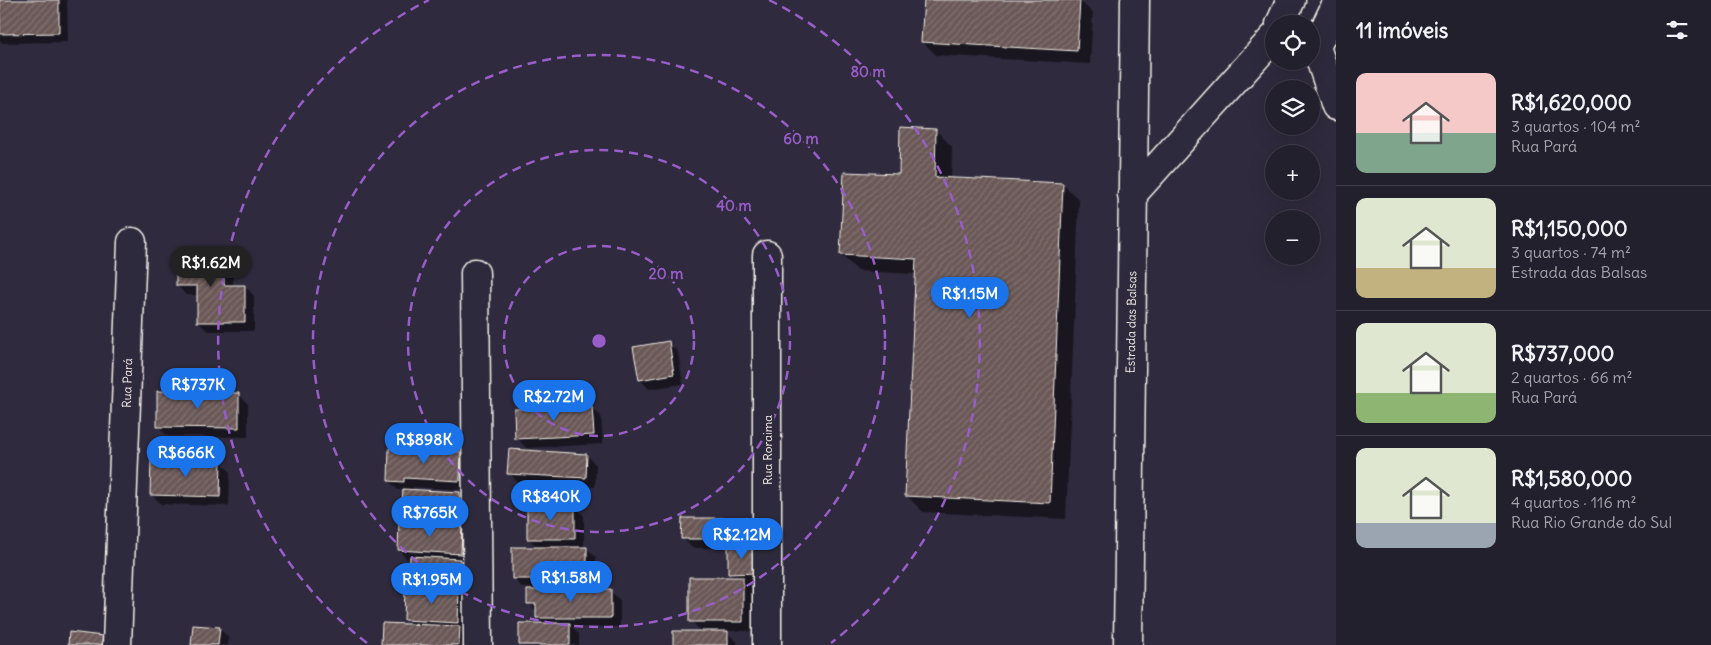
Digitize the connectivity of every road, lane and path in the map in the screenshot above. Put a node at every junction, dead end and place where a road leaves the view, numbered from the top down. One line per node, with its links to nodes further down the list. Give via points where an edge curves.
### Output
1 (1135, 0): 7 (street, Estrada das Balsas)
2 (1291, 0): 4 (street)
3 (1336, 5): 6 (street, via 1316,47)
4 (1284, 15)
5 (1265, 47): 7 (street)
6 (1336, 106)
7 (1132, 195): 14 (street, Estrada das Balsas)
8 (132, 242): 11 (street, Rua Pará)
9 (766, 255): 13 (street, Rua Roraima)
10 (475, 273): 12 (street)
11 (117, 645)
12 (478, 645)
13 (767, 645)
14 (1128, 645)

